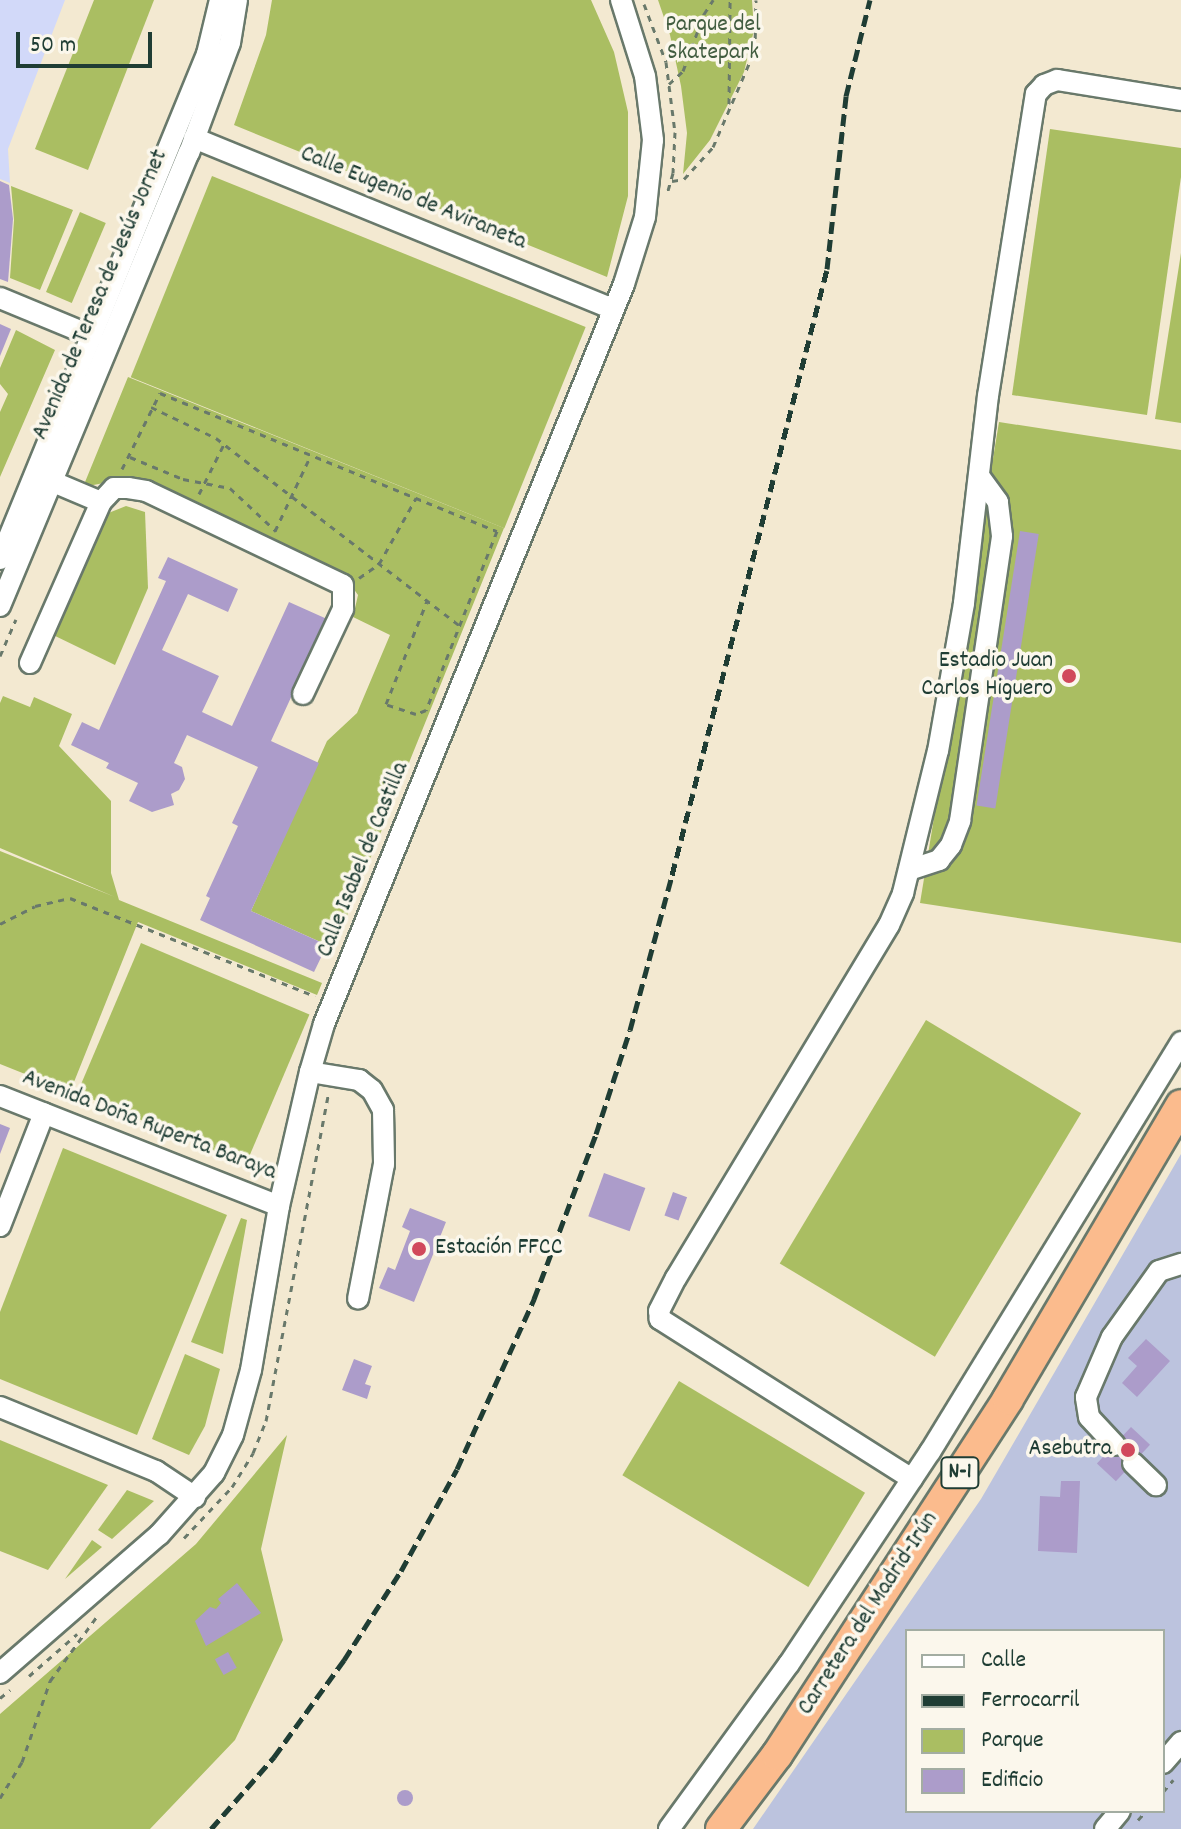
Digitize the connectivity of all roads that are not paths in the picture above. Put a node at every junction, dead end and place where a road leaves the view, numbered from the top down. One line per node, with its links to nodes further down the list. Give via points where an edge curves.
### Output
1 (220, 0): 8 (street, Avenida de Teresa de Jesús Jornet, via 207,54)
2 (237, 0): 5 (street, Avenida de Teresa de Jesús Jornet, via 230,43)
3 (621, 0): 7 (street, Calle Isabel de Castilla, via 645,76 653,140 645,217)
4 (1181, 100): 9 (street, via 1057,80 1036,94)
5 (194, 138): 7 (street, Calle Eugenio de Aviraneta); 10 (street, Avenida de Teresa de Jesús Jornet)
6 (0, 298): 8 (street)
7 (613, 309): 19 (street, Calle Isabel de Castilla, via 324,1024)
8 (92, 336): 12 (street, Avenida de Teresa de Jesús Jornet)
9 (979, 476): 17 (street, via 938,751); 17 (street, via 998,502 1002,536 960,821 939,860)
10 (51, 481): 11 (street); 14 (street, Avenida de Teresa de Jesús Jornet)
11 (108, 495): 15 (street); 16 (street, via 146,491 272,539 344,587 343,609)
12 (9, 510): 13 (street, Avenida de Teresa de Jesús Jornet)
13 (0, 559)
14 (0, 606)
15 (30, 663)
16 (303, 694)
17 (909, 870): 30 (street, via 889,925 659,1311 660,1319 789,1407)
18 (1181, 1042): 30 (street)
19 (310, 1072): 23 (street, Calle Isabel de Castilla); 26 (street, via 359,1080 383,1110 384,1164)
20 (0, 1096): 22 (street, Avenida Doña Ruperta Baraya)
21 (1181, 1105): 38 (highway, Carretera del Madrid-Irún / N-1, via 1008,1399 777,1755)
22 (44, 1113): 23 (street, Avenida Doña Ruperta Baraya); 24 (street)
23 (279, 1206): 32 (street, Calle Isabel de Castilla, via 241,1411 219,1464)
24 (0, 1226)
25 (1181, 1264): 28 (street, via 1159,1271 1112,1337 1086,1397 1089,1417)
26 (358, 1299)
27 (0, 1407): 32 (street, via 156,1471)
28 (1115, 1445)
29 (1133, 1463): 31 (street)
30 (912, 1479): 37 (street, via 789,1664)
31 (1156, 1485)
32 (195, 1497): 33 (street, Calle Isabel de Castilla)
33 (6, 1681)
34 (1181, 1742): 35 (street)
35 (1165, 1761)
36 (1118, 1813): 39 (street)
37 (669, 1829)
38 (721, 1829)
39 (1105, 1829)

